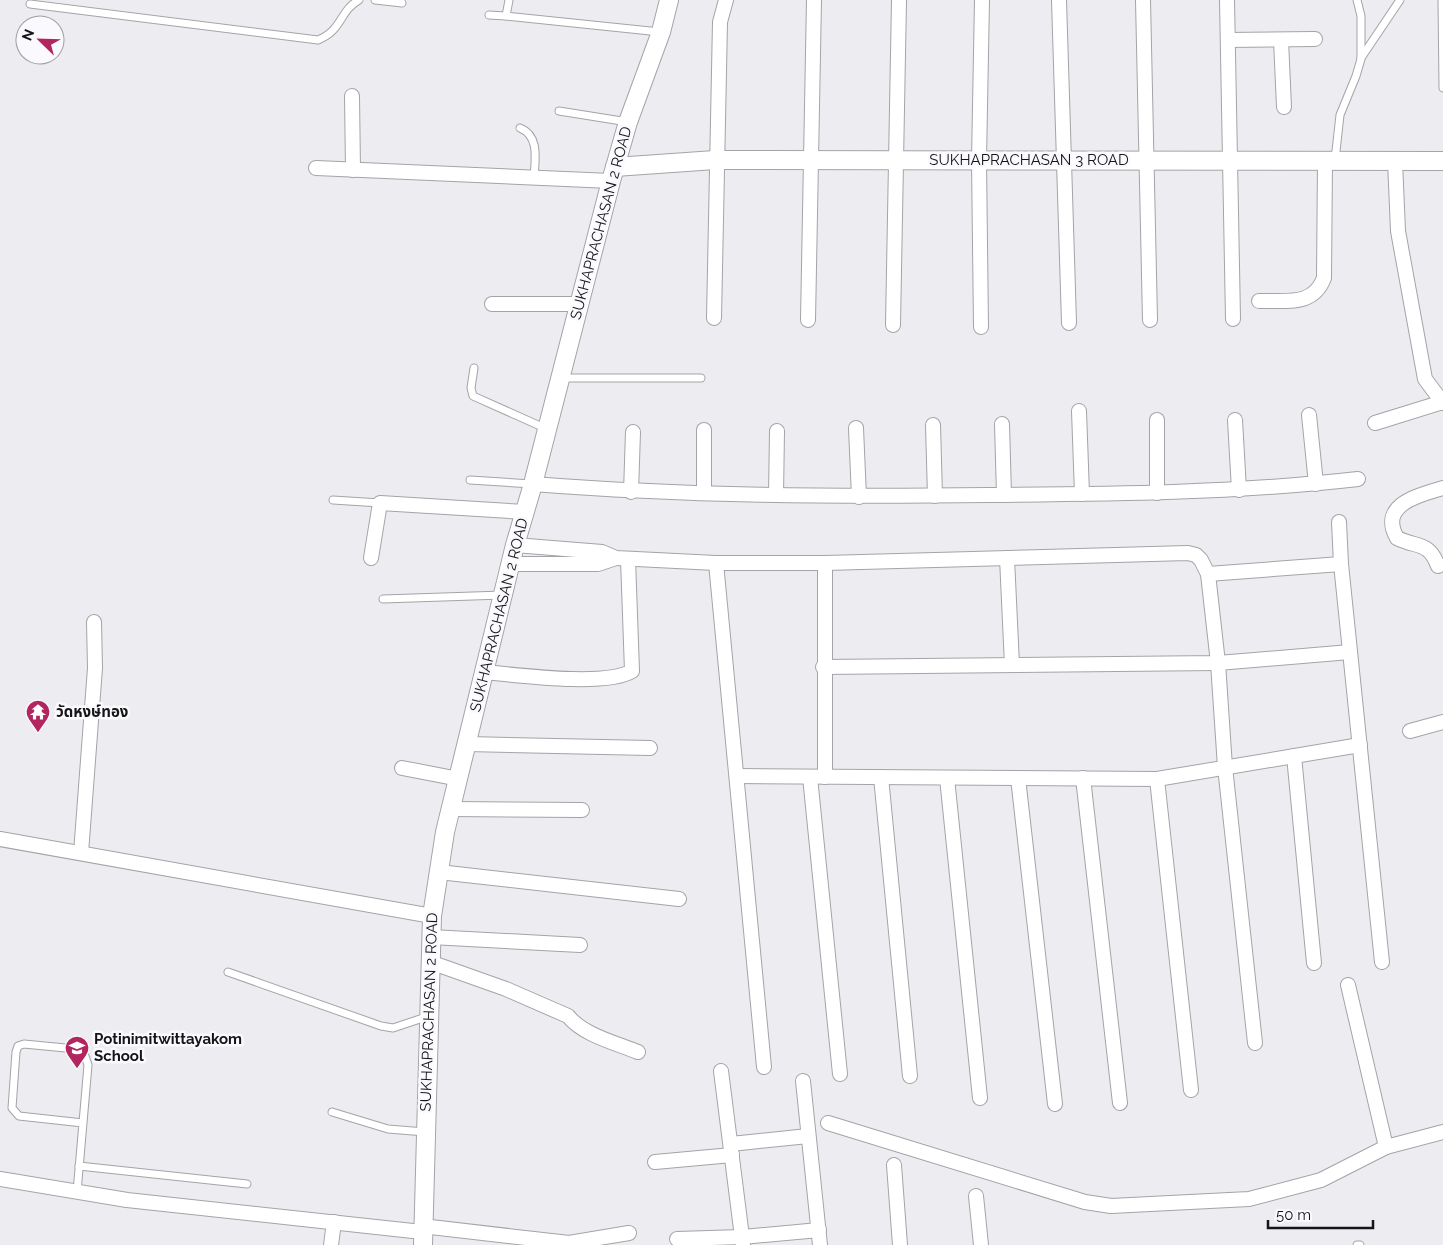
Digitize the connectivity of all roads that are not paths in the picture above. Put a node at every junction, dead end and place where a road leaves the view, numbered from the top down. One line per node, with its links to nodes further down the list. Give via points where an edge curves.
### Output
1 (359, 0): 16 (lane, via 331,35 318,40)
2 (375, 0): 15 (lane)
3 (509, 0): 18 (lane)
4 (669, 0): 19 (street, SUKHAPRACHASAN 2 ROAD)
5 (726, 0): 30 (street, via 720,22)
6 (814, 0): 31 (street)
7 (899, 0): 32 (street)
8 (982, 0): 33 (street)
9 (1059, 0): 34 (street)
10 (1143, 0): 35 (street)
11 (1227, 0): 21 (street)
12 (1357, 0): 23 (lane, via 1361,16)
13 (1400, 0): 23 (lane)
14 (1442, 0): 24 (lane)
15 (402, 3)
16 (30, 4)
17 (489, 15): 18 (lane)
18 (506, 16): 19 (lane)
19 (661, 32): 28 (street, SUKHAPRACHASAN 2 ROAD)
20 (1315, 39): 22 (street)
21 (1228, 40): 22 (street); 36 (street)
22 (1281, 40): 26 (street)
23 (1361, 59): 37 (lane, via 1340,115)
24 (1443, 88)
25 (352, 96): 41 (street)
26 (1284, 107)
27 (559, 111): 28 (lane)
28 (628, 122): 42 (street, SUKHAPRACHASAN 2 ROAD)
29 (520, 128): 43 (lane, via 527,131 532,139)
30 (716, 160): 31 (street, SUKHAPRACHASAN 3 ROAD); 42 (street, SUKHAPRACHASAN 3 ROAD); 47 (street)
31 (811, 160): 32 (street, SUKHAPRACHASAN 3 ROAD); 49 (street)
32 (896, 160): 33 (street, SUKHAPRACHASAN 3 ROAD); 52 (street)
33 (979, 160): 34 (street, SUKHAPRACHASAN 3 ROAD); 53 (street)
34 (1063, 160): 35 (street, SUKHAPRACHASAN 3 ROAD); 51 (street)
35 (1147, 161): 36 (street, SUKHAPRACHASAN 3 ROAD); 50 (street)
36 (1230, 161): 37 (street, SUKHAPRACHASAN 3 ROAD); 48 (street)
37 (1330, 161): 38 (street, SUKHAPRACHASAN 3 ROAD); 44 (street, via 1324,278 1320,287 1308,298)
38 (1395, 161): 39 (street, SUKHAPRACHASAN 3 ROAD); 57 (street, via 1398,230 1425,379)
39 (1443, 161)
40 (316, 168): 41 (street)
41 (353, 170): 43 (street)
42 (613, 174): 43 (street); 46 (street, SUKHAPRACHASAN 2 ROAD)
43 (534, 178)
44 (1259, 302)
45 (492, 304): 46 (street)
46 (579, 304): 55 (street, SUKHAPRACHASAN 2 ROAD)
47 (714, 318)
48 (1233, 319)
49 (808, 320)
50 (1150, 320)
51 (1068, 323)
52 (893, 325)
53 (981, 328)
54 (474, 368): 66 (lane, via 473,396)
55 (560, 378): 56 (lane); 66 (street, SUKHAPRACHASAN 2 ROAD)
56 (701, 378)
57 (1443, 403): 62 (street)
58 (1079, 411): 79 (street)
59 (1309, 415): 73 (street)
60 (1156, 420): 78 (street)
61 (1235, 420): 75 (street)
62 (1376, 423)
63 (1002, 424): 81 (street)
64 (933, 425): 82 (street)
65 (856, 428): 83 (street)
66 (547, 430): 72 (street, SUKHAPRACHASAN 2 ROAD)
67 (704, 430): 77 (street)
68 (777, 431): 80 (street)
69 (632, 432): 76 (street)
70 (1358, 479): 73 (street)
71 (470, 480): 72 (lane)
72 (533, 484): 76 (street); 86 (street, SUKHAPRACHASAN 2 ROAD)
73 (1316, 484): 75 (street)
74 (1443, 488): 96 (street, via 1407,498 1393,517 1397,538 1427,548)
75 (1239, 490): 78 (street)
76 (631, 492): 77 (street)
77 (704, 492): 80 (street)
78 (1157, 493): 79 (street)
79 (1082, 494): 81 (street)
80 (776, 495): 83 (street)
81 (1004, 495): 82 (street)
82 (935, 496): 83 (street)
83 (859, 497)
84 (333, 500): 85 (lane)
85 (380, 503): 86 (street); 89 (street)
86 (525, 512): 88 (street, SUKHAPRACHASAN 2 ROAD)
87 (1339, 522): 95 (street)
88 (515, 545): 90 (street, via 602,552); 94 (street, SUKHAPRACHASAN 2 ROAD)
89 (371, 558)
90 (622, 558): 92 (street); 94 (street, via 598,564); 105 (street, via 632,672 623,677 572,678)
91 (1007, 558): 93 (street); 97 (street, via 1188,553 1201,560); 103 (street)
92 (716, 563): 93 (street); 114 (street)
93 (824, 563): 104 (street)
94 (512, 564): 98 (street, SUKHAPRACHASAN 2 ROAD)
95 (1341, 564): 97 (street); 101 (street)
96 (1438, 566)
97 (1208, 574): 102 (street)
98 (503, 595): 99 (lane); 105 (street, SUKHAPRACHASAN 2 ROAD)
99 (383, 599)
100 (94, 622): 126 (street, via 94,668)
101 (1350, 652): 102 (street); 109 (street)
102 (1218, 664): 103 (street); 113 (street)
103 (1012, 665): 104 (street)
104 (823, 667): 116 (street)
105 (484, 672): 108 (street, SUKHAPRACHASAN 2 ROAD)
106 (1443, 722): 107 (street)
107 (1410, 731)
108 (467, 744): 110 (street); 121 (street, SUKHAPRACHASAN 2 ROAD)
109 (1360, 745): 111 (street); 133 (street)
110 (650, 748)
111 (1294, 756): 113 (street); 134 (street)
112 (402, 768): 121 (street)
113 (1225, 768): 122 (street); 138 (street)
114 (737, 776): 115 (street); 140 (street)
115 (810, 777): 116 (street); 142 (street)
116 (825, 777): 117 (street)
117 (881, 777): 118 (street); 143 (street)
118 (947, 778): 119 (street); 146 (street)
119 (1018, 778): 120 (street); 148 (street)
120 (1084, 778): 122 (street); 147 (street)
121 (459, 779): 123 (street, SUKHAPRACHASAN 2 ROAD)
122 (1157, 779): 145 (street)
123 (451, 809): 124 (street); 127 (street, SUKHAPRACHASAN 2 ROAD)
124 (582, 810)
125 (0, 839): 126 (street)
126 (81, 853): 129 (street)
127 (439, 872): 128 (street); 129 (street, SUKHAPRACHASAN 2 ROAD)
128 (679, 899)
129 (432, 916): 130 (street, SUKHAPRACHASAN 2 ROAD)
130 (431, 937): 131 (street); 132 (street, SUKHAPRACHASAN 2 ROAD)
131 (580, 945)
132 (430, 962): 137 (street, SUKHAPRACHASAN 2 ROAD); 139 (street, via 533,1000 568,1016 597,1035)
133 (1382, 962)
134 (1314, 963)
135 (228, 972): 137 (lane, via 381,1026 394,1028)
136 (1348, 985): 155 (street)
137 (429, 1016): 152 (street, SUKHAPRACHASAN 2 ROAD)
138 (1255, 1043)
139 (638, 1052)
140 (764, 1067)
141 (721, 1071): 156 (street)
142 (840, 1074)
143 (910, 1076)
144 (803, 1081): 154 (street)
145 (1191, 1090)
146 (980, 1098)
147 (1120, 1103)
148 (1055, 1104)
149 (332, 1112): 152 (lane, via 388,1129)
150 (83, 1123): 150 (lane, via 88,1064 85,1056 76,1049 18,1046 14,1112 18,1116); 159 (lane)
151 (828, 1123): 155 (street, via 1075,1199 1111,1206 1250,1198 1321,1180)
152 (425, 1132): 167 (street, SUKHAPRACHASAN 2 ROAD)
153 (1443, 1132): 155 (street)
154 (808, 1136): 156 (street); 165 (street)
155 (1386, 1147)
156 (732, 1149): 157 (street); 169 (street)
157 (655, 1162)
158 (894, 1165): 172 (street)
159 (79, 1166): 161 (lane); 162 (lane)
160 (0, 1179): 162 (street)
161 (247, 1184)
162 (77, 1192): 164 (street)
163 (976, 1196): 173 (street)
164 (334, 1222): 167 (street); 170 (street)
165 (818, 1230): 169 (street); 171 (street)
166 (629, 1233): 167 (street, via 569,1243)
167 (422, 1234)
168 (677, 1239): 169 (street)
169 (743, 1241)
170 (331, 1245)
171 (820, 1245)
172 (900, 1245)
173 (981, 1245)

